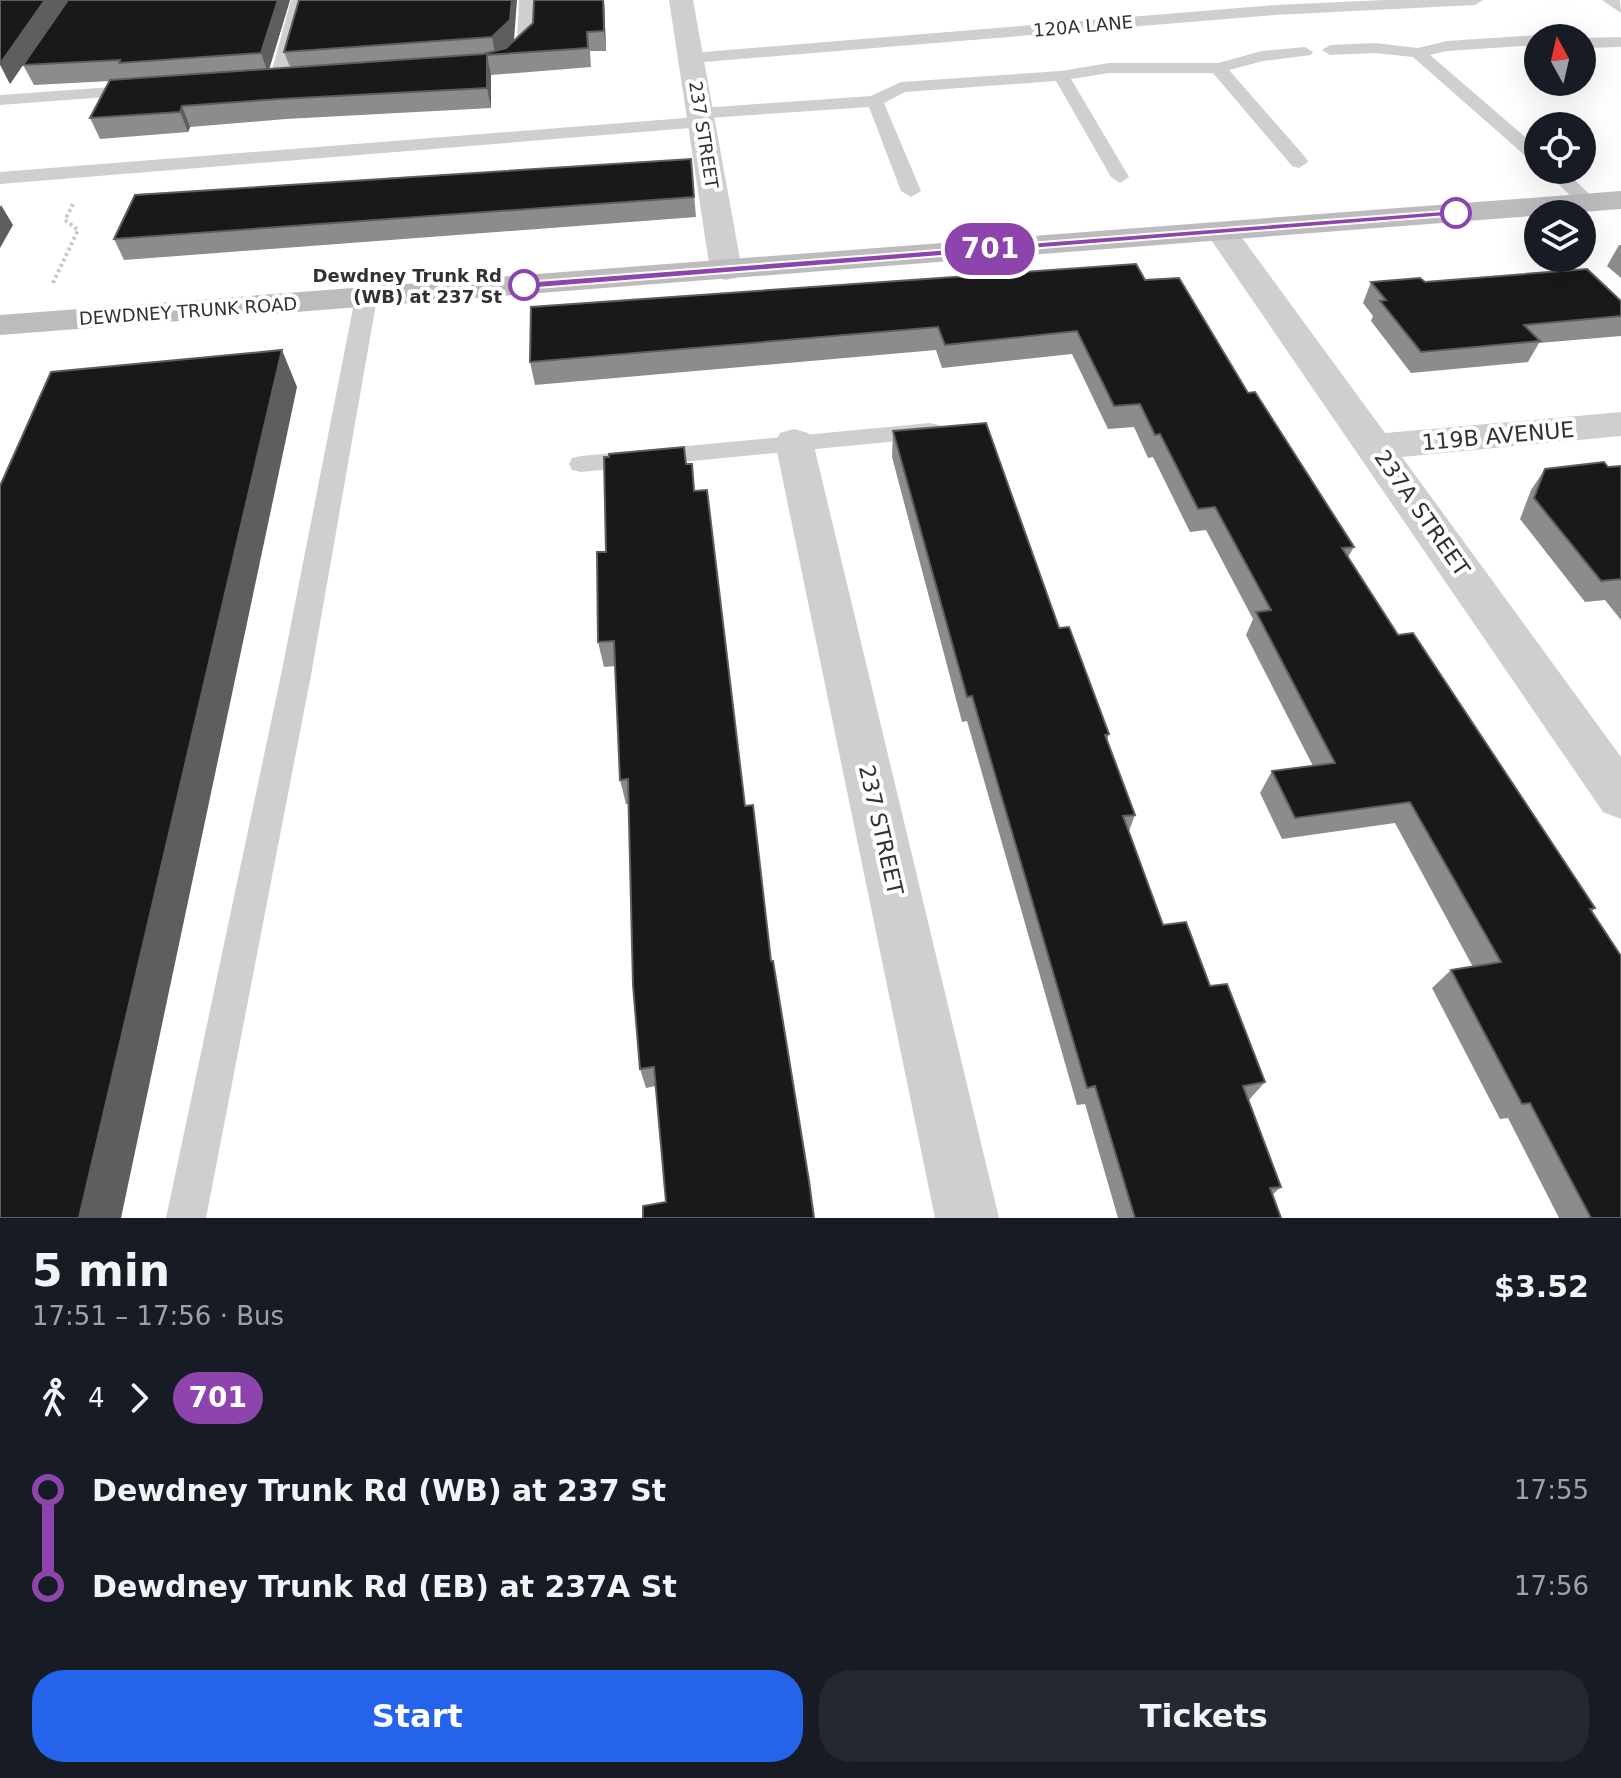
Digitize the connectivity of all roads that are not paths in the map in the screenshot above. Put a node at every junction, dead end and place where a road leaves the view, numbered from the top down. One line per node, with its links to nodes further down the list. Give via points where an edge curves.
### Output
1 (299, 0): 17 (lane)
2 (527, 0): 14 (lane, via 525,42 503,62)
3 (681, 0): 13 (street, 237 STREET)
4 (1475, 0): 13 (lane, 120A LANE, via 1275,10)
5 (1610, 0): 6 (lane)
6 (1621, 8)
7 (1524, 41): 12 (lane)
8 (1621, 42): 9 (lane)
9 (1596, 43)
10 (1330, 50): 12 (lane)
11 (1305, 52): 15 (lane)
12 (1418, 53): 22 (lane)
13 (692, 58): 21 (street, 237 STREET)
14 (487, 66)
15 (1218, 68): 16 (lane, via 1109,68); 23 (lane)
16 (1061, 76): 20 (lane, via 901,87); 24 (lane)
17 (277, 81)
18 (156, 89): 19 (lane)
19 (11, 95)
20 (875, 101): 21 (lane); 27 (lane)
21 (702, 117): 25 (lane); 30 (street, 237 STREET)
22 (1524, 145)
23 (1299, 162)
24 (1120, 177)
25 (0, 178)
26 (1576, 184): 28 (lane)
27 (911, 191)
28 (1605, 201): 29 (main road, DEWDNEY TRUNK ROAD)
29 (1221, 231): 30 (main road, DEWDNEY TRUNK ROAD); 36 (street, 237A STREET)
30 (726, 270): 31 (main road, DEWDNEY TRUNK ROAD)
31 (366, 298): 32 (main road, DEWDNEY TRUNK ROAD); 39 (lane)
32 (0, 325)
33 (1621, 424): 36 (street, 119B AVENUE)
34 (950, 429): 35 (lane)
35 (794, 442): 37 (lane); 40 (street, 237 STREET)
36 (1376, 447): 38 (street, 237A STREET)
37 (581, 464)
38 (1621, 797)
39 (186, 1218)
40 (967, 1218)

